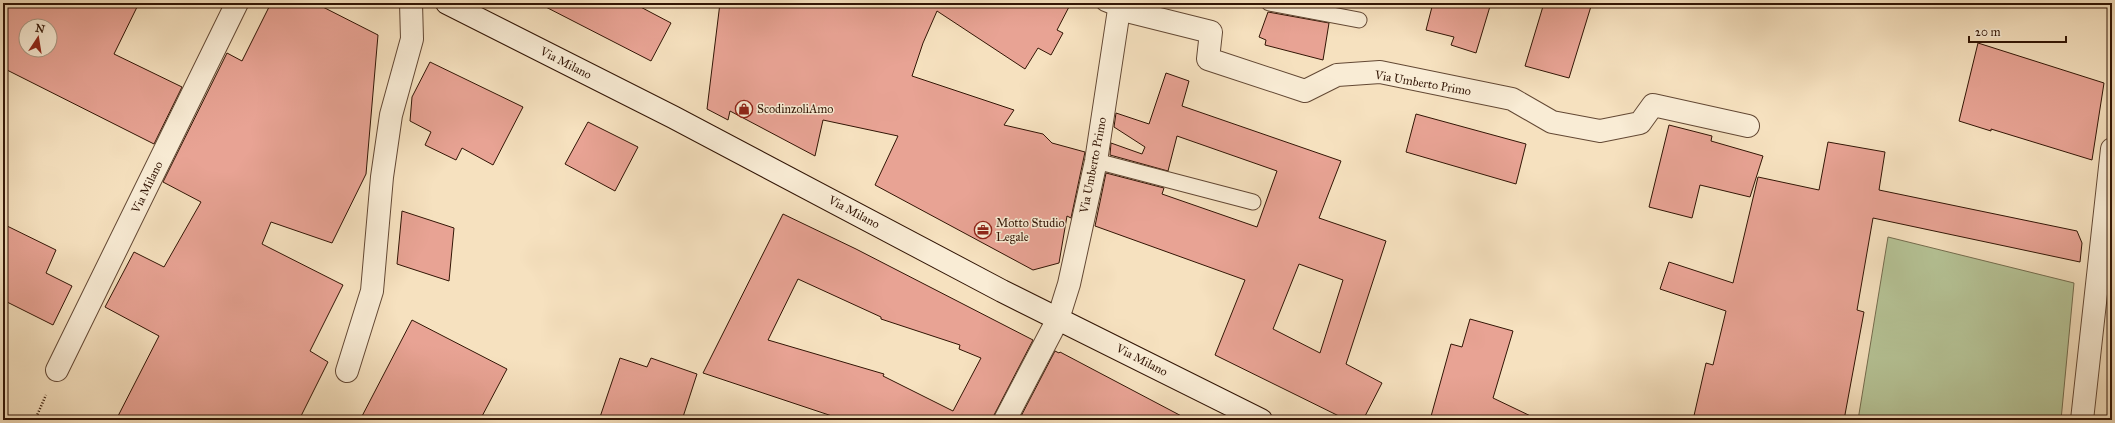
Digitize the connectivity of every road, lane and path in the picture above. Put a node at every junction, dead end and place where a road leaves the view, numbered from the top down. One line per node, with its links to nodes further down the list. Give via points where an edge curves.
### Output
1 (237, 3): 12 (street, Via Milano)
2 (411, 3): 13 (street, via 412,40 391,115 382,177 372,291)
3 (447, 3): 11 (street, Via Milano, via 673,117)
4 (1269, 3): 6 (lane)
5 (1114, 5): 7 (street, Via Umberto Primo, via 1211,32 1208,59 1305,91 1338,75 1380,72 1512,99 1552,122 1600,131 1640,123 1653,104); 9 (street, Via Umberto Primo)
6 (1359, 20)
7 (1748, 126)
8 (2112, 149): 16 (street)
9 (1096, 161): 10 (lane); 11 (street, Via Umberto Primo, via 1069,284)
10 (1252, 202)
11 (1058, 319): 14 (street, Via Umberto Primo); 15 (street, Via Milano)
12 (57, 370)
13 (347, 371)
14 (1005, 420)
15 (1261, 420)
16 (2082, 420)

